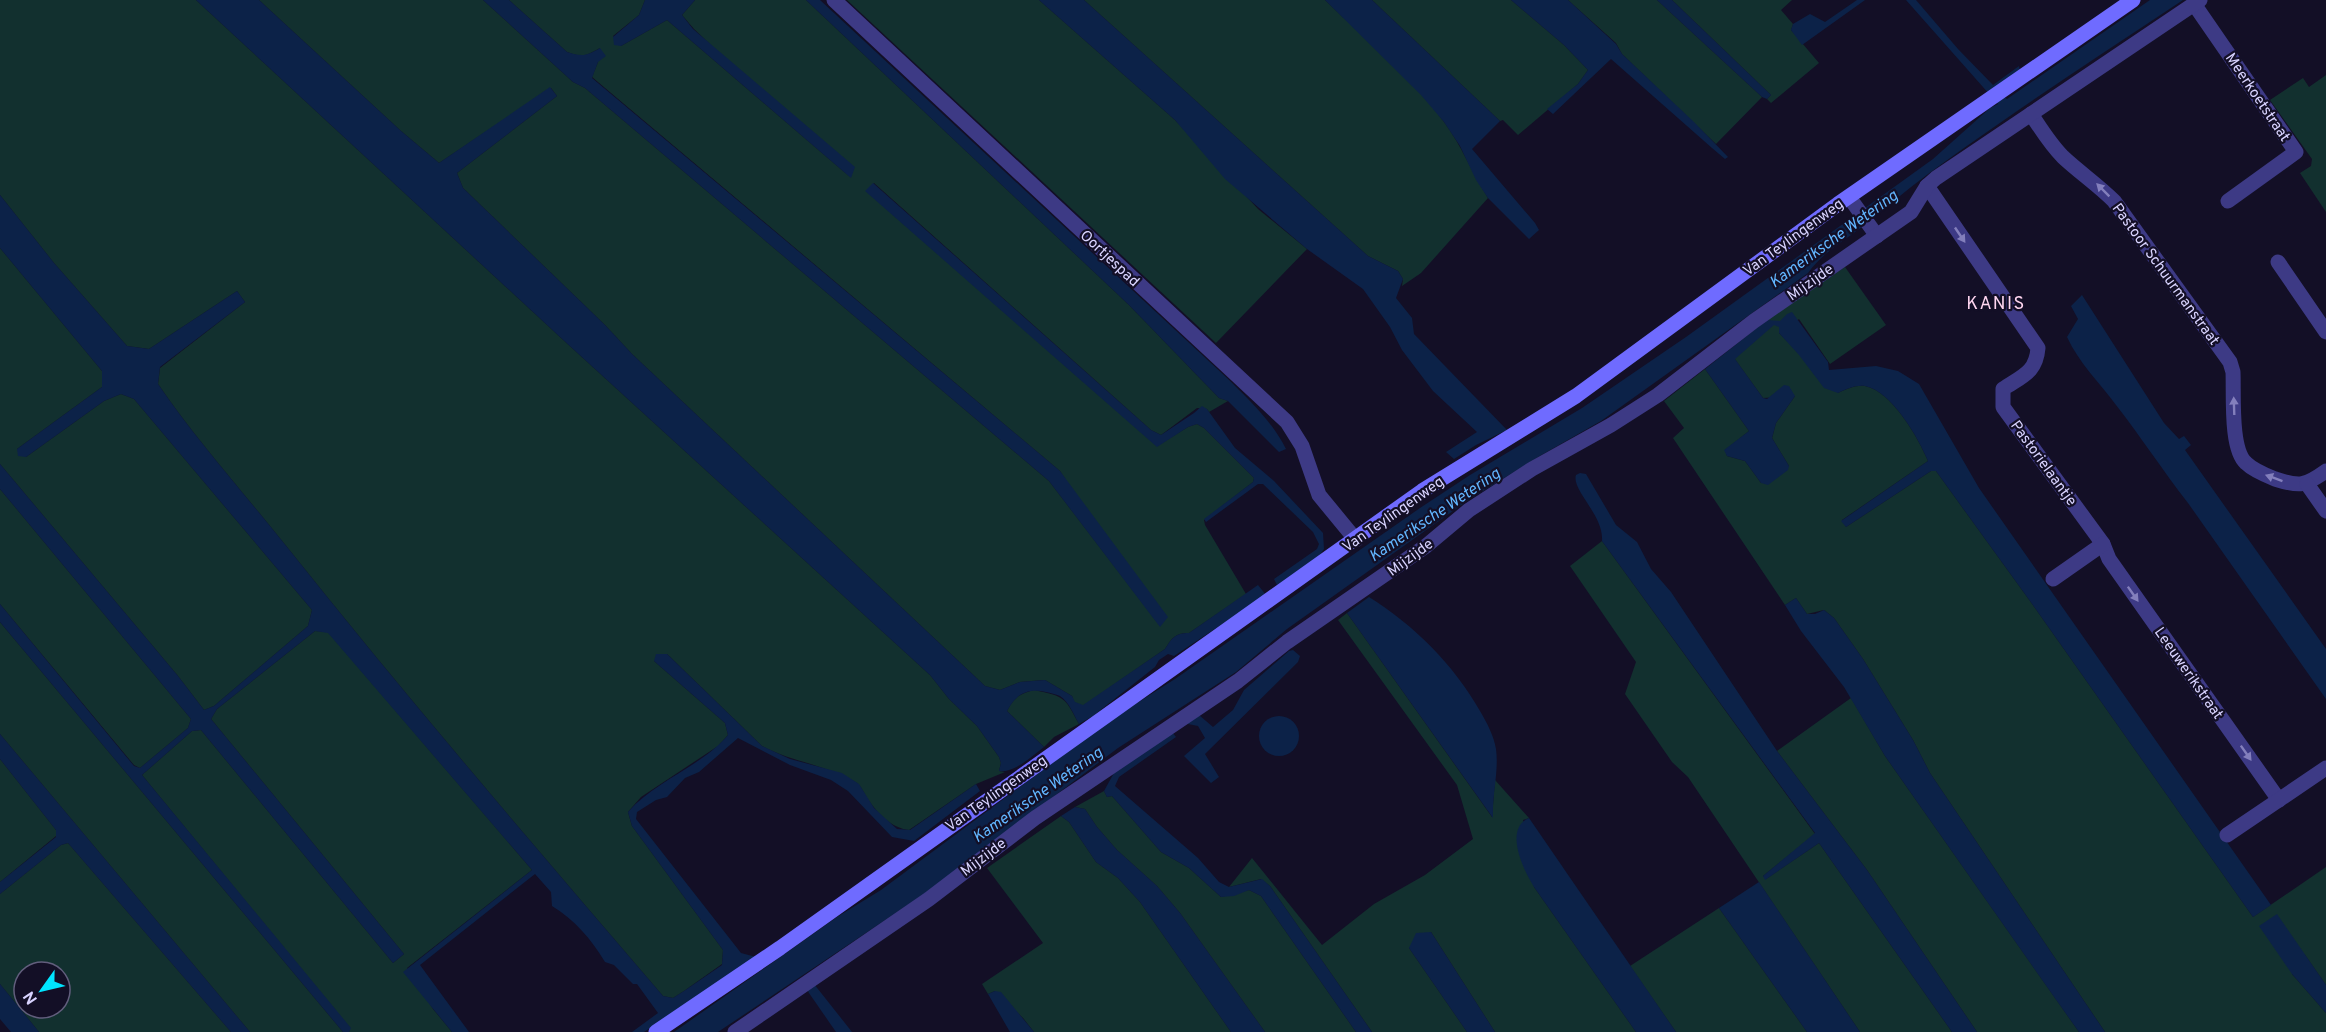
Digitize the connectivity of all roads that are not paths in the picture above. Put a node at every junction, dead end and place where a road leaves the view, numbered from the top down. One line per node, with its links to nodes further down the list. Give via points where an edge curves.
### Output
1 (834, 0): 14 (street, Oortjespad, via 1287,423 1302,446 1319,495)
2 (2133, 0): 7 (street, Van Teylingenweg, via 1990,99)
3 (2197, 2): 4 (street, Mijzijde); 6 (street, Meerkoetstraat, via 2296,152)
4 (2031, 114): 5 (street, Mijzijde); 12 (street, Pastoor Schuurmanstraat, one-way to 4, via 2272,478 2244,462 2237,448 2230,362 2114,201 2062,156)
5 (1927, 186): 8 (street, Mijzijde, via 1911,212); 15 (street, Pastorielaantje, one-way to 15, via 2038,348 2037,362 2003,389 2003,407)
6 (2228, 201)
7 (1852, 202): 8 (street); 14 (street, Van Teylingenweg, via 1576,396 1422,491)
8 (1874, 232): 21 (street, Mijzijde, via 1658,395 1469,510 1426,546 1287,642 1238,681 1035,818 929,899)
9 (2278, 262): 10 (street)
10 (2326, 332)
11 (2326, 471): 12 (street)
12 (2307, 484): 13 (street)
13 (2326, 511)
14 (1356, 540): 20 (street, Van Teylingenweg)
15 (2103, 544): 16 (street); 18 (street, Leeuwerikstraat, one-way to 18, via 2109,559)
16 (2053, 579)
17 (2326, 768): 18 (street)
18 (2278, 800): 19 (street)
19 (2227, 835)
20 (656, 1032)
21 (735, 1032)

